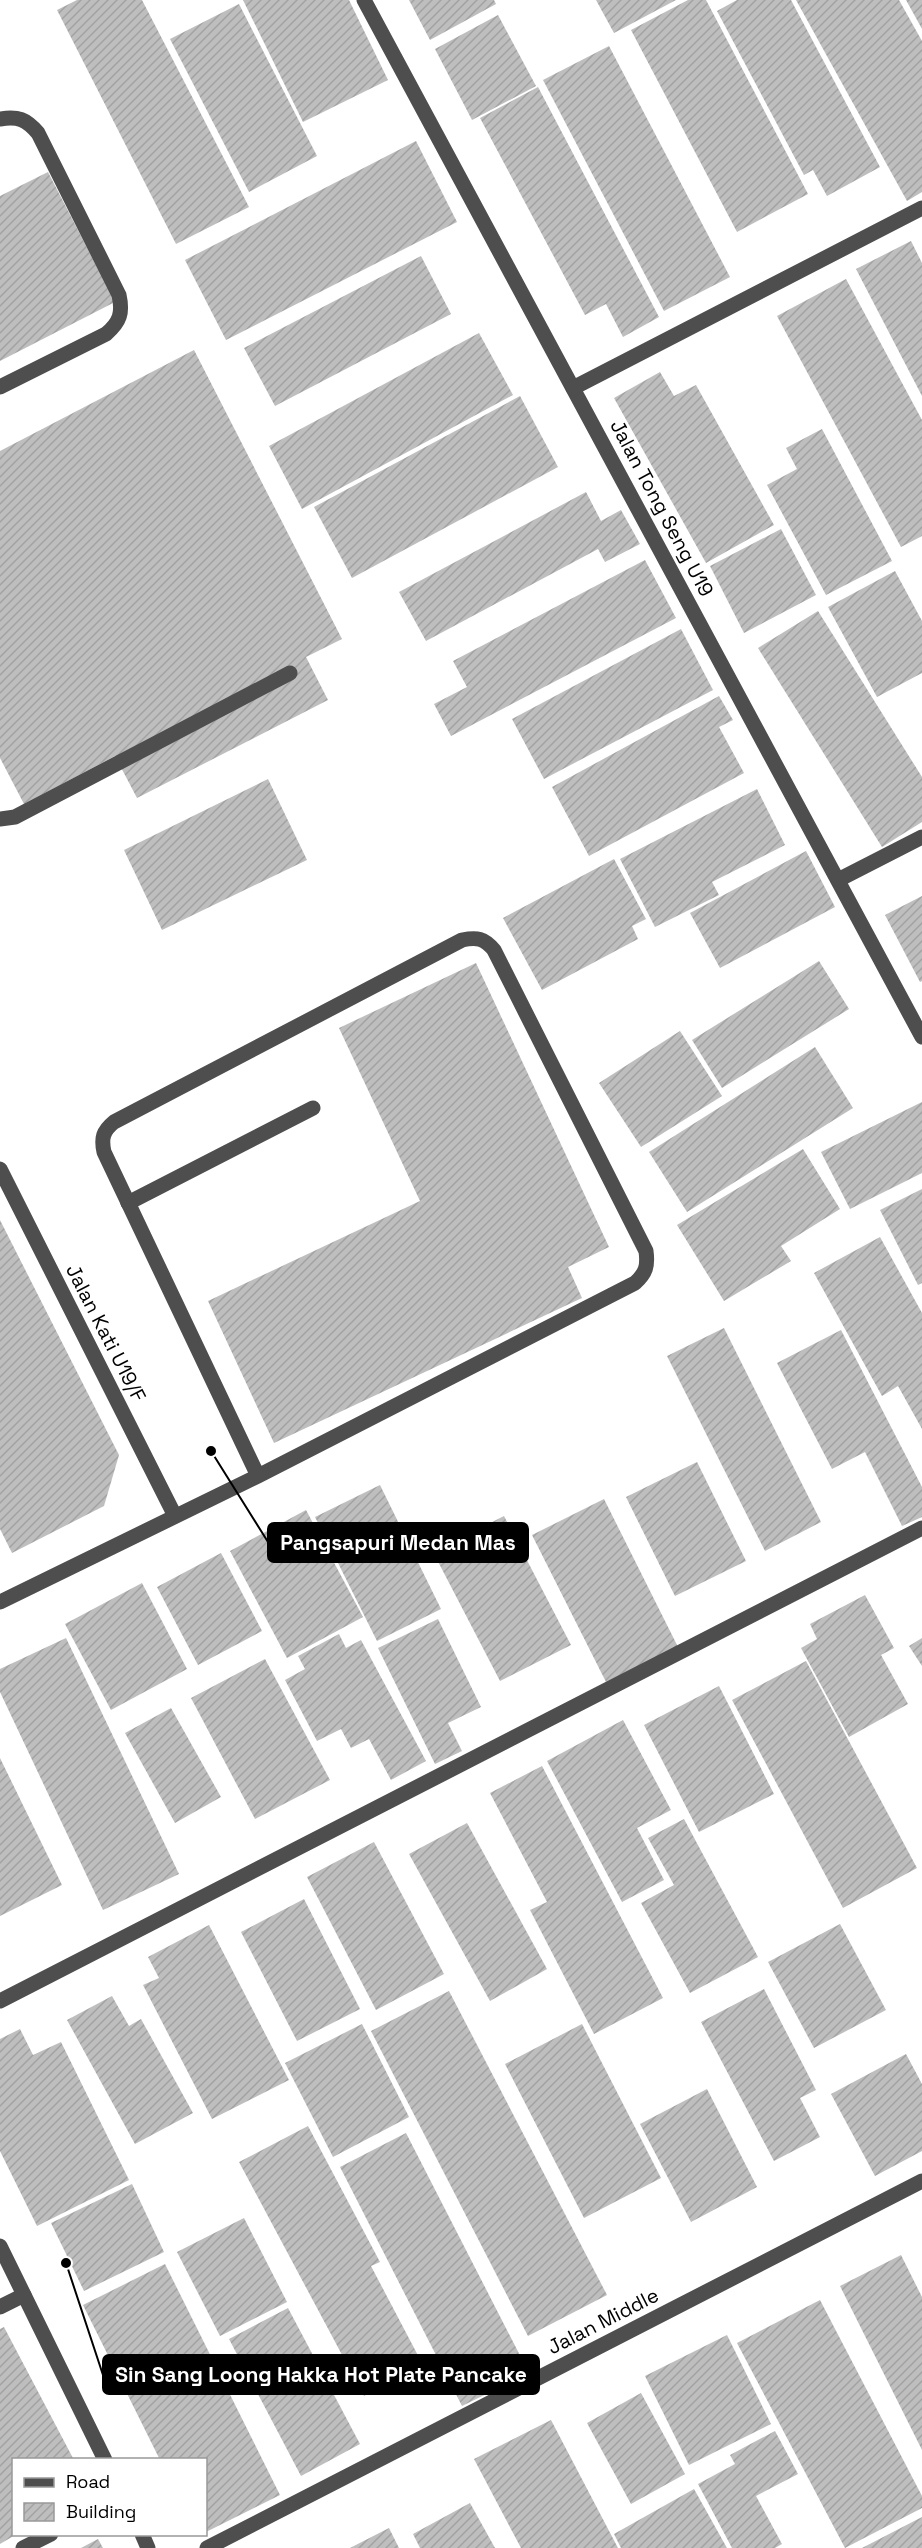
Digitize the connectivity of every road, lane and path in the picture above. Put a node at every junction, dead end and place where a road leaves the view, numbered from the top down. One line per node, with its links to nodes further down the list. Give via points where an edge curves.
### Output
1 (364, 0): 5 (street, Jalan Tong Seng U19)
2 (0, 119): 4 (street, via 28,121 38,133 119,295 122,310 117,324 106,334)
3 (922, 208): 5 (street)
4 (0, 387)
5 (573, 388): 9 (street, Jalan Tong Seng U19)
6 (290, 673): 7 (street, via 15,817)
7 (0, 819)
8 (922, 837): 9 (street)
9 (837, 880): 10 (street, Jalan Tong Seng U19)
10 (922, 1037)
11 (313, 1108): 13 (street)
12 (0, 1169): 15 (street, Jalan Kati U19/F)
13 (128, 1203): 14 (street); 14 (street, via 101,1141 114,1122 462,940 475,937 494,950 646,1251 644,1275 635,1283)
14 (258, 1476): 15 (street)
15 (175, 1516): 17 (street)
16 (922, 1528): 18 (street)
17 (0, 1602)
18 (0, 2001)
19 (922, 2181): 26 (street, Jalan Middle)
20 (0, 2246): 21 (street)
21 (24, 2295): 22 (street); 23 (street)
22 (0, 2307)
23 (104, 2458)
24 (49, 2536): 25 (street)
25 (23, 2548)
26 (207, 2548)

